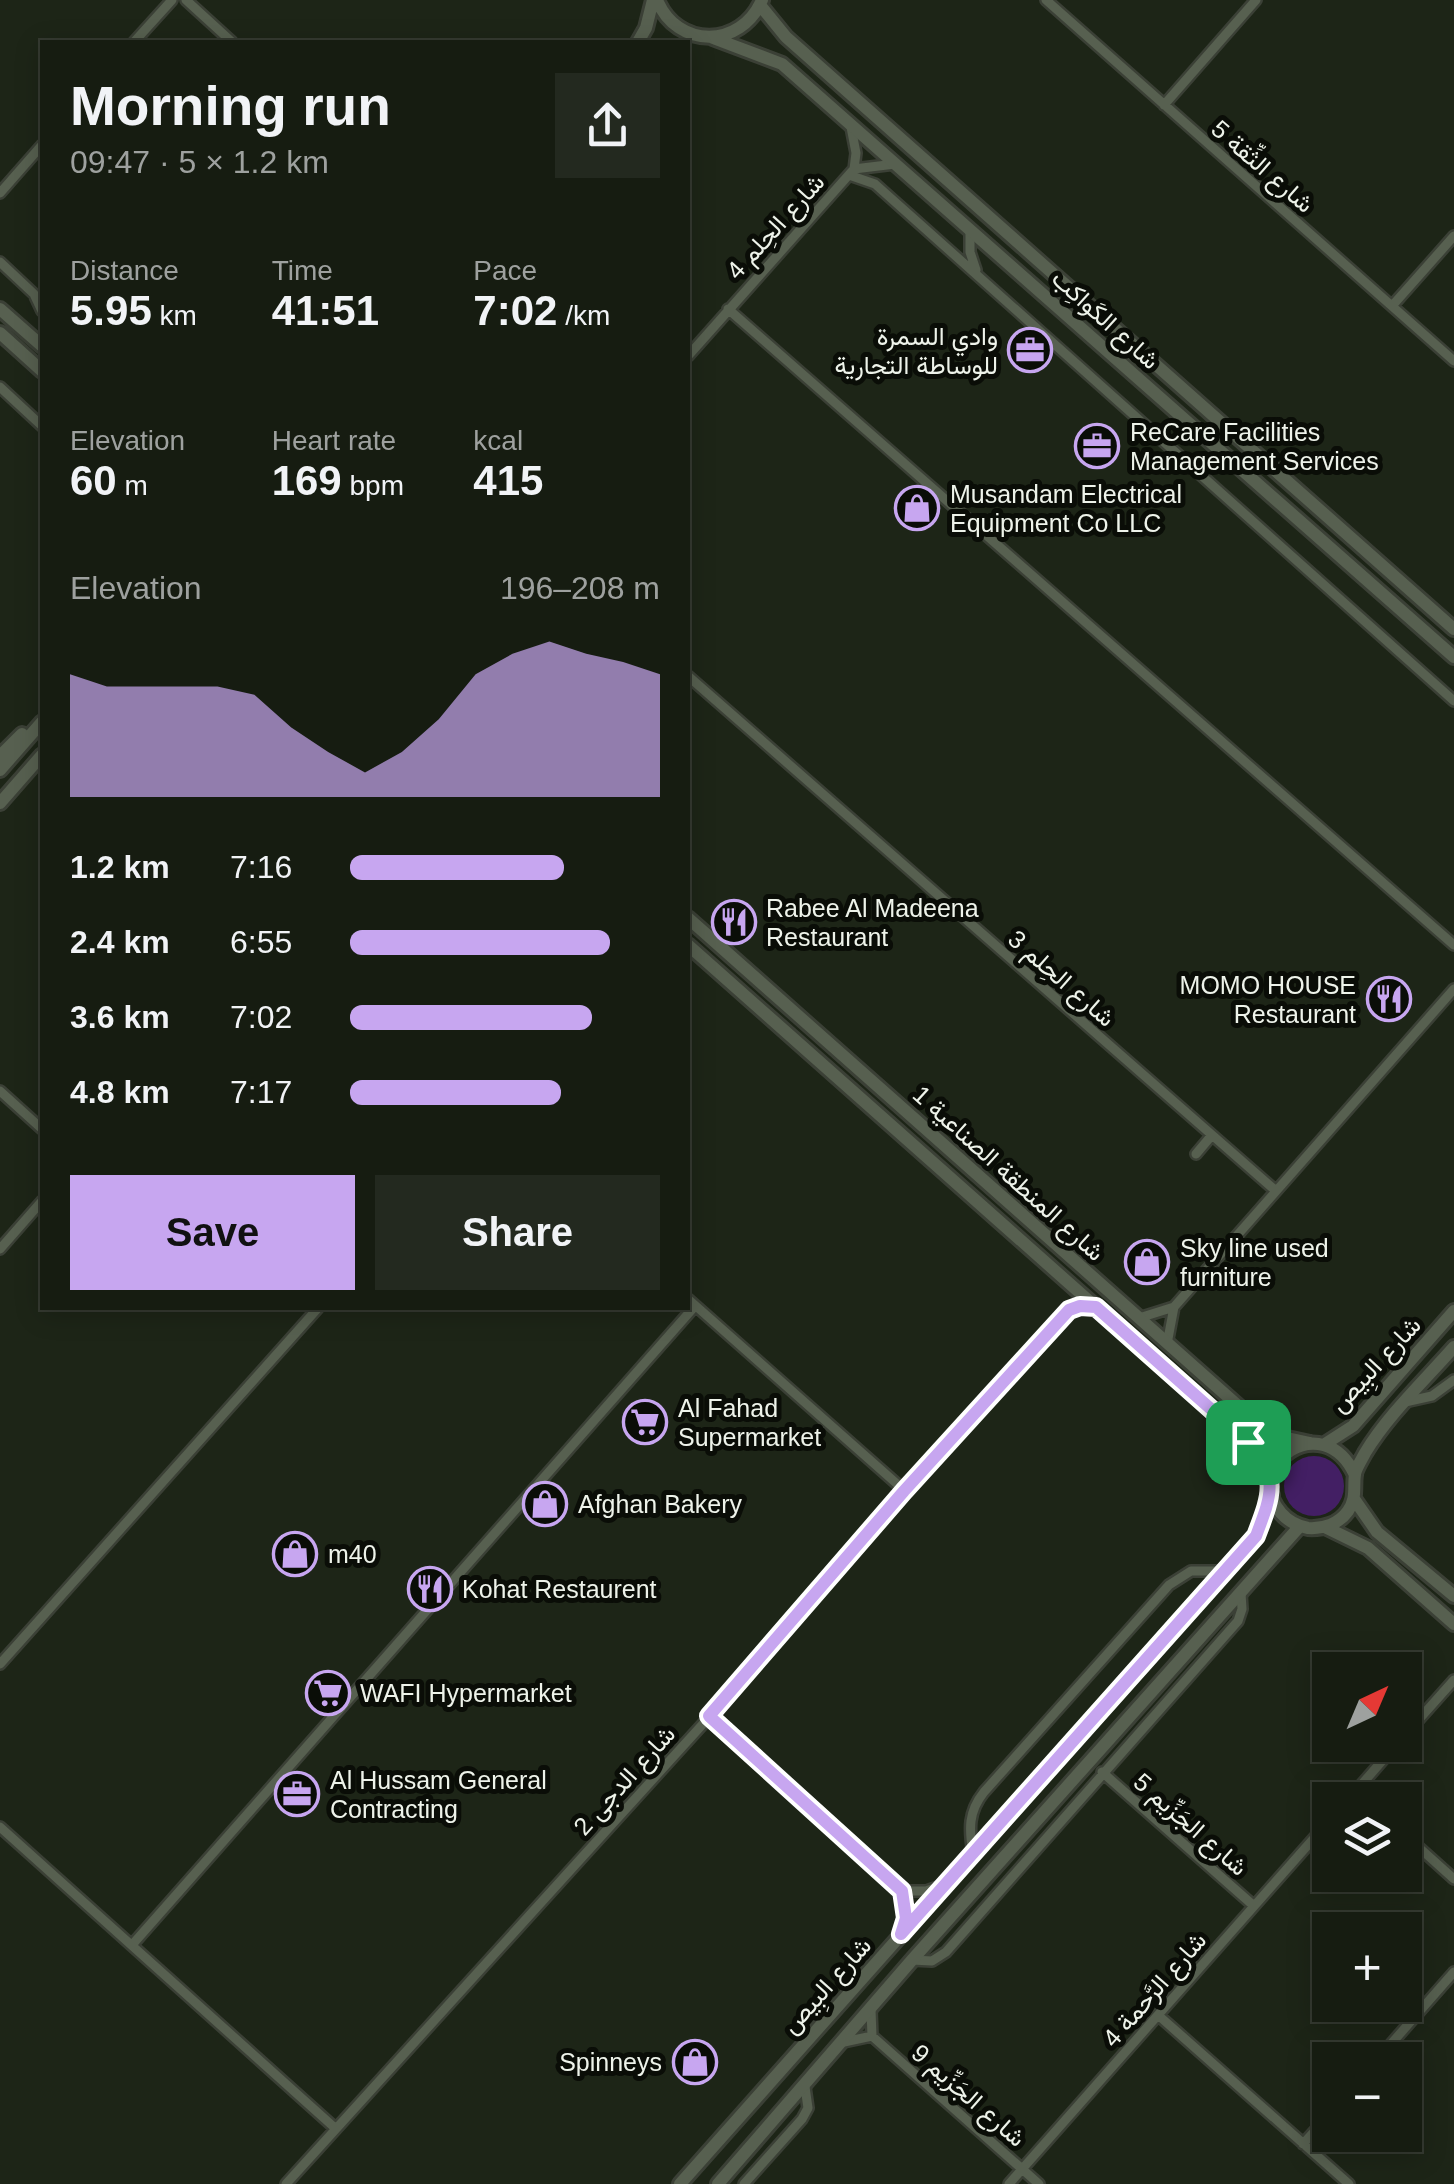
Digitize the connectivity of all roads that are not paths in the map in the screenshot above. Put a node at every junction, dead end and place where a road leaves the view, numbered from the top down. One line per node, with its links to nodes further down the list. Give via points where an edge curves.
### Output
1 (172, 0): 8 (street)
2 (186, 0): 9 (street)
3 (655, 0): 10 (street); 11 (street)
4 (1046, 0): 12 (street, شارع الثِّقة 5)
5 (1256, 0): 12 (street)
6 (761, 3): 7 (street, via 741,28); 33 (street, شارع الكَواكِب, via 786,37)
7 (713, 38): 11 (street, شارع الكَواكِب); 13 (street, شارع الكَواكِب, via 782,64)
8 (136, 40)
9 (230, 40)
10 (639, 40)
11 (692, 40)
12 (1164, 105): 22 (street, شارع الثِّقة 5)
13 (849, 122): 15 (street, شارع الكَواكِب); 16 (street, شارع الحِلم 4, via 856,152)
14 (40, 147): 17 (street)
15 (897, 164): 16 (street, شارع الحِلم 4); 18 (street, شارع الكَواكِب)
16 (851, 172): 21 (street, via 874,184); 24 (street, شارع الحِلم 4)
17 (0, 193)
18 (970, 229): 21 (street); 34 (street, شارع الكَواكِب)
19 (1454, 236): 22 (street)
20 (0, 262): 23 (street)
21 (979, 277): 36 (street)
22 (1392, 306): 29 (street, شارع الثِّقة 5)
23 (40, 307)
24 (728, 308): 28 (street, شارع الحِلم 4); 44 (street)
25 (0, 309): 27 (street)
26 (0, 333): 30 (street)
27 (40, 344)
28 (690, 354)
29 (1454, 361)
30 (40, 369)
31 (0, 387): 32 (street)
32 (40, 424)
33 (1454, 629)
34 (1454, 658)
35 (690, 678): 49 (street, شارع الحِلم 3)
36 (1454, 701)
37 (40, 724): 39 (street)
38 (40, 725): 41 (street)
39 (0, 756)
40 (40, 756): 42 (street)
41 (0, 770)
42 (0, 803)
43 (690, 920): 62 (street, شارع المنطقة الصناعية 1)
44 (1454, 945)
45 (690, 946): 54 (street, شارع المنطقة الصناعية 1)
46 (1454, 988): 51 (street)
47 (0, 1091): 48 (street)
48 (40, 1127)
49 (1212, 1135): 50 (street); 51 (street, شارع الحِلم 3)
50 (1196, 1154)
51 (1276, 1191): 57 (street)
52 (40, 1203): 53 (street)
53 (0, 1249)
54 (1062, 1276): 56 (street, شارع المنطقة الصناعية 1); 60 (street)
55 (691, 1303): 70 (street)
56 (1096, 1307): 60 (street); 69 (street, شارع المنطقة الصناعية 1, via 1248,1442)
57 (1174, 1307): 62 (street); 63 (street)
58 (316, 1310): 78 (street)
59 (685, 1310): 94 (street)
60 (1069, 1310): 70 (street, شارع الدجى 2)
61 (1454, 1311): 67 (street, شارع البِيص, via 1353,1426)
62 (1139, 1318): 63 (street, شارع المنطقة الصناعية 1)
63 (1168, 1344): 67 (street, شارع المنطقة الصناعية 1, via 1262,1427)
64 (1454, 1347): 66 (street, شارع البِيص)
65 (1454, 1380): 66 (street, via 1432,1396)
66 (1405, 1402): 68 (street, شارع البِيص)
67 (1317, 1443): 68 (street, via 1338,1450); 69 (street, via 1284,1454)
68 (1355, 1475): 71 (street)
69 (1271, 1488): 72 (street, via 1277,1509); 74 (street, شارع البِيص, via 1256,1536)
70 (904, 1491): 80 (street, شارع الدجى 2)
71 (1354, 1499): 73 (street); 76 (street, via 1377,1532)
72 (1300, 1526): 73 (street); 75 (street, شارع البِيص)
73 (1325, 1527): 77 (street, via 1368,1548)
74 (1222, 1571): 88 (street, شارع البِيص); 88 (street, via 1191,1571 1169,1585 984,1792 970,1820)
75 (1241, 1592): 83 (street, via 1238,1621); 95 (street, شارع البِيص)
76 (1454, 1596)
77 (1454, 1624)
78 (0, 1664)
79 (1454, 1680): 81 (street)
80 (709, 1716): 91 (street); 103 (street, شارع الدجى 2)
81 (1422, 1716)
82 (1381, 1762): 84 (street)
83 (1102, 1772): 92 (street, شارع الجَزِّيم 5); 95 (street, via 943,1955)
84 (1364, 1782)
85 (0, 1827): 94 (street)
86 (1312, 1840): 92 (street, شارع الرَّحمة 4)
87 (1422, 1850): 89 (street)
88 (973, 1854): 90 (street, شارع البِيص)
89 (1454, 1879)
90 (948, 1884): 91 (street); 93 (street, شارع البِيص)
91 (902, 1891): 93 (street)
92 (1254, 1906): 98 (street, شارع الرَّحمة 4)
93 (901, 1934): 108 (street, شارع البِيص)
94 (132, 1946): 103 (street)
95 (912, 1960): 97 (street, شارع البِيص)
96 (1454, 1972): 101 (street)
97 (871, 2010): 99 (street); 100 (street, شارع البِيص)
98 (1158, 2014): 105 (street); 106 (street, شارع الرَّحمة 4)
99 (872, 2036): 100 (street); 106 (street, شارع الجَزِّيم 9)
100 (844, 2042): 102 (street, شارع البِيص)
101 (1393, 2042)
102 (805, 2087): 109 (street, شارع البِيص); 110 (street, via 802,2119)
103 (335, 2128): 107 (street, شارع الدجى 2)
104 (1312, 2135): 105 (street)
105 (1304, 2144): 113 (street)
106 (1022, 2169): 111 (street, شارع الرَّحمة 4); 112 (street, شارع الجَزِّيم 9)
107 (286, 2184)
108 (680, 2184)
109 (718, 2184)
110 (744, 2184)
111 (1009, 2184)
112 (1039, 2184)
113 (1349, 2184)

